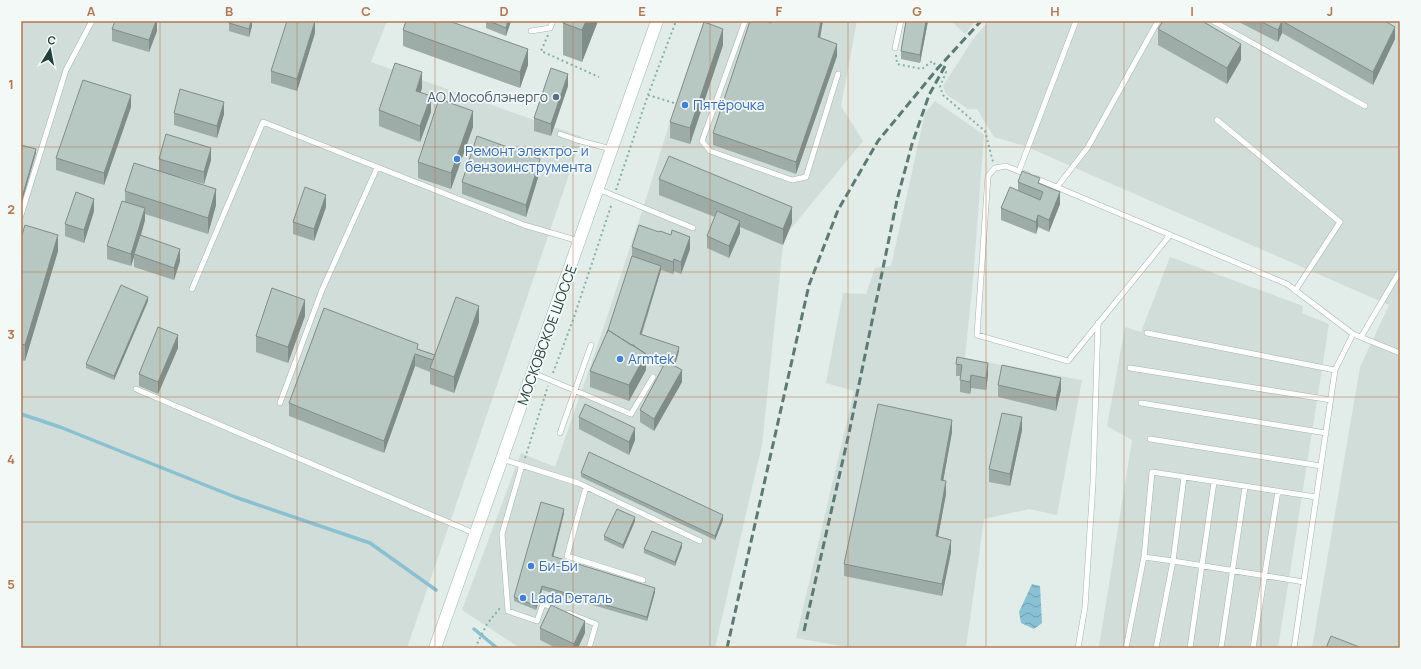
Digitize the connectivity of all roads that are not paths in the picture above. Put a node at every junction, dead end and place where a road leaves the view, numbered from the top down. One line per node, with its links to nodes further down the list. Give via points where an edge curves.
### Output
1 (92, 21): 20 (lane, via 66,70)
2 (553, 21): 9 (lane, via 550,28)
3 (657, 21): 15 (main road, МОСКОВСКОЕ ШОССЕ)
4 (745, 21): 11 (lane, via 702,141 710,151 792,180 806,177)
5 (900, 21): 10 (lane)
6 (1076, 21): 17 (lane)
7 (1158, 21): 18 (lane, via 1088,147)
8 (1212, 21): 12 (lane)
9 (531, 31)
10 (895, 48)
11 (838, 74)
12 (1365, 106)
13 (1217, 120): 26 (lane, via 1340,222)
14 (560, 134): 15 (lane)
15 (612, 150): 19 (main road, МОСКОВСКОЕ ШОССЕ)
16 (377, 168): 23 (lane, via 524,225); 25 (lane, via 263,122); 40 (lane, via 322,290)
17 (1019, 171): 18 (lane); 27 (lane, via 1006,166 995,168 988,176 977,334 1068,360)
18 (1057, 187): 22 (lane)
19 (598, 189): 21 (lane); 23 (main road, МОСКОВСКОЕ ШОССЕ)
20 (21, 215)
21 (693, 228)
22 (1170, 236): 26 (lane, via 1287,284); 27 (lane)
23 (580, 241): 35 (main road, МОСКОВСКОЕ ШОССЕ)
24 (1400, 271): 30 (lane)
25 (192, 289)
26 (1295, 291): 29 (lane)
27 (1098, 323): 67 (lane, via 1093,483 1085,607)
28 (1147, 333): 34 (lane)
29 (1353, 334): 30 (lane); 34 (lane)
30 (1361, 337): 32 (lane)
31 (591, 345): 38 (lane)
32 (1400, 353)
33 (1130, 368): 39 (lane)
34 (1335, 370): 39 (lane)
35 (533, 374): 38 (lane); 45 (main road, МОСКОВСКОЕ ШОССЕ)
36 (653, 377): 38 (lane, via 631,414)
37 (136, 389): 54 (lane)
38 (575, 391): 42 (lane)
39 (1331, 400): 43 (lane)
40 (280, 403)
41 (1141, 403): 43 (lane)
42 (560, 433)
43 (1326, 433): 47 (lane)
44 (1150, 439): 47 (lane)
45 (502, 459): 46 (lane); 54 (main road, МОСКОВСКОЕ ШОССЕ)
46 (522, 465): 50 (lane); 63 (lane, via 502,534 508,611 537,621 543,604)
47 (1321, 466): 53 (lane)
48 (1184, 477): 49 (lane); 56 (lane, via 1152,472); 57 (lane)
49 (1214, 482): 51 (lane); 58 (lane)
50 (586, 487): 55 (lane); 61 (lane, via 567,556)
51 (1245, 487): 52 (lane); 59 (lane)
52 (1278, 491): 53 (lane); 60 (lane)
53 (1316, 497): 62 (lane)
54 (476, 534): 65 (main road, МОСКОВСКОЕ ШОССЕ)
55 (700, 541)
56 (1144, 557): 57 (lane); 68 (lane)
57 (1173, 561): 58 (lane); 69 (lane)
58 (1202, 566): 59 (lane); 70 (lane)
59 (1233, 571): 60 (lane); 71 (lane)
60 (1264, 576): 62 (lane); 72 (lane)
61 (642, 580)
62 (1304, 582): 73 (lane)
63 (556, 609)
64 (563, 612): 66 (lane, via 596,624)
65 (435, 648)
66 (589, 648)
67 (1078, 648)
68 (1126, 648)
69 (1156, 648)
70 (1190, 648)
71 (1221, 648)
72 (1253, 648)
73 (1294, 648)

